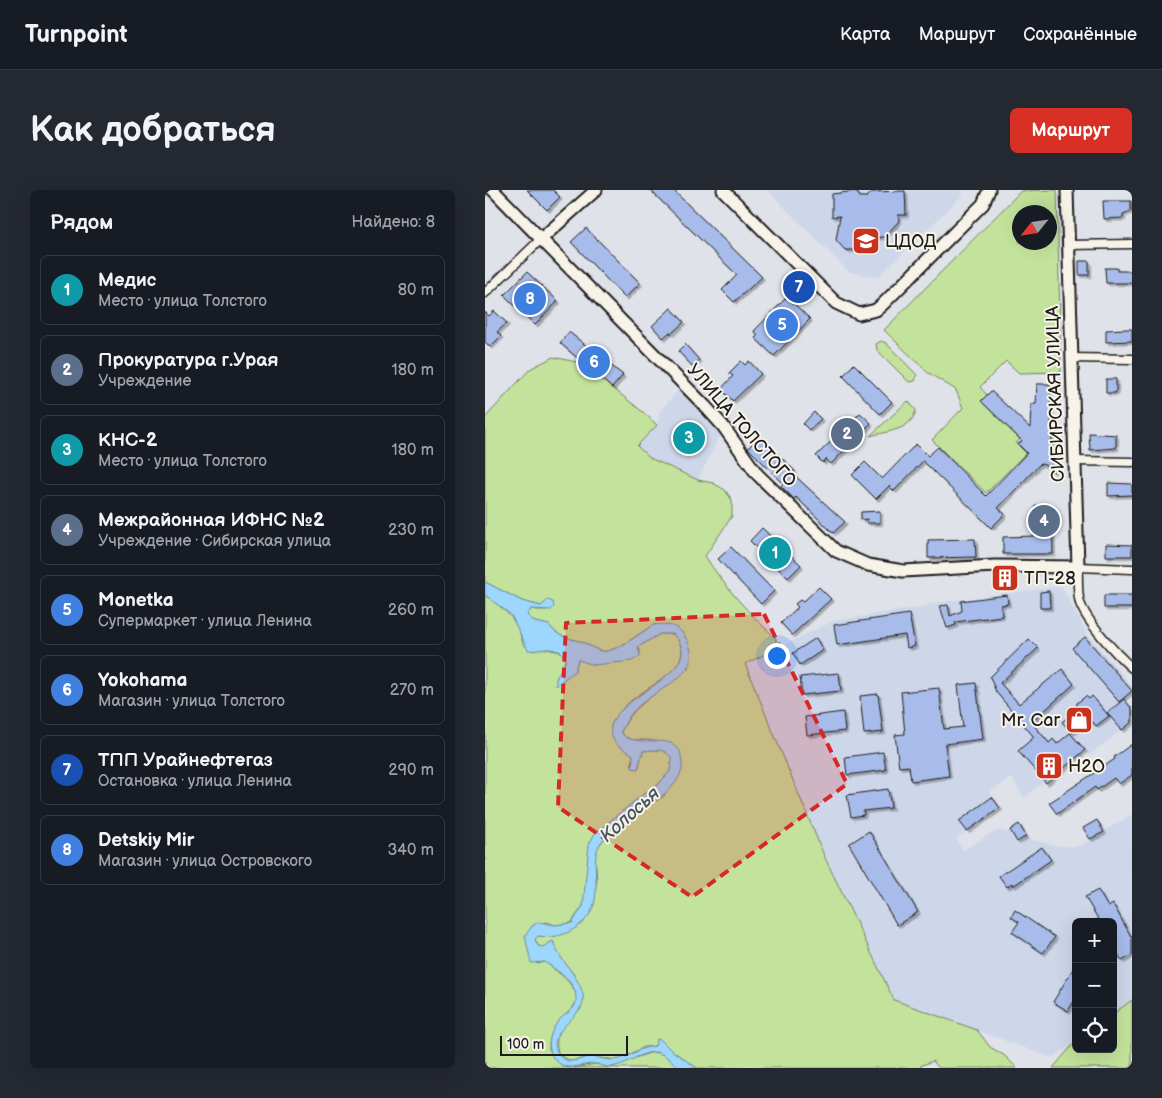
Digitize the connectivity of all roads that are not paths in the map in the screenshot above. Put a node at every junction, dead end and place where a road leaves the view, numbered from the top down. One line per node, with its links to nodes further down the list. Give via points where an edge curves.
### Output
1 (493, 190): 8 (street, УЛИЦА ТОЛСТОГО)
2 (596, 190): 8 (street)
3 (723, 190): 7 (street, via 836,303 859,314 876,310 883,304)
4 (989, 190): 7 (street)
5 (997, 190): 7 (street)
6 (1067, 190): 10 (street, СИБИРСКАЯ УЛИЦА)
7 (983, 204)
8 (541, 239): 11 (street); 16 (street, УЛИЦА ТОЛСТОГО, via 717,418 754,470 836,551 897,571 1004,566)
9 (1132, 244): 10 (street)
10 (1068, 245): 12 (street, СИБИРСКАЯ УЛИЦА)
11 (485, 293)
12 (1071, 358): 13 (street); 14 (street, СИБИРСКАЯ УЛИЦА)
13 (1132, 358)
14 (1075, 461): 15 (street); 16 (street, СИБИРСКАЯ УЛИЦА)
15 (1132, 462)
16 (1077, 567): 17 (street); 18 (street, СИБИРСКАЯ УЛИЦА, via 1082,608)
17 (1132, 569)
18 (1132, 668)

